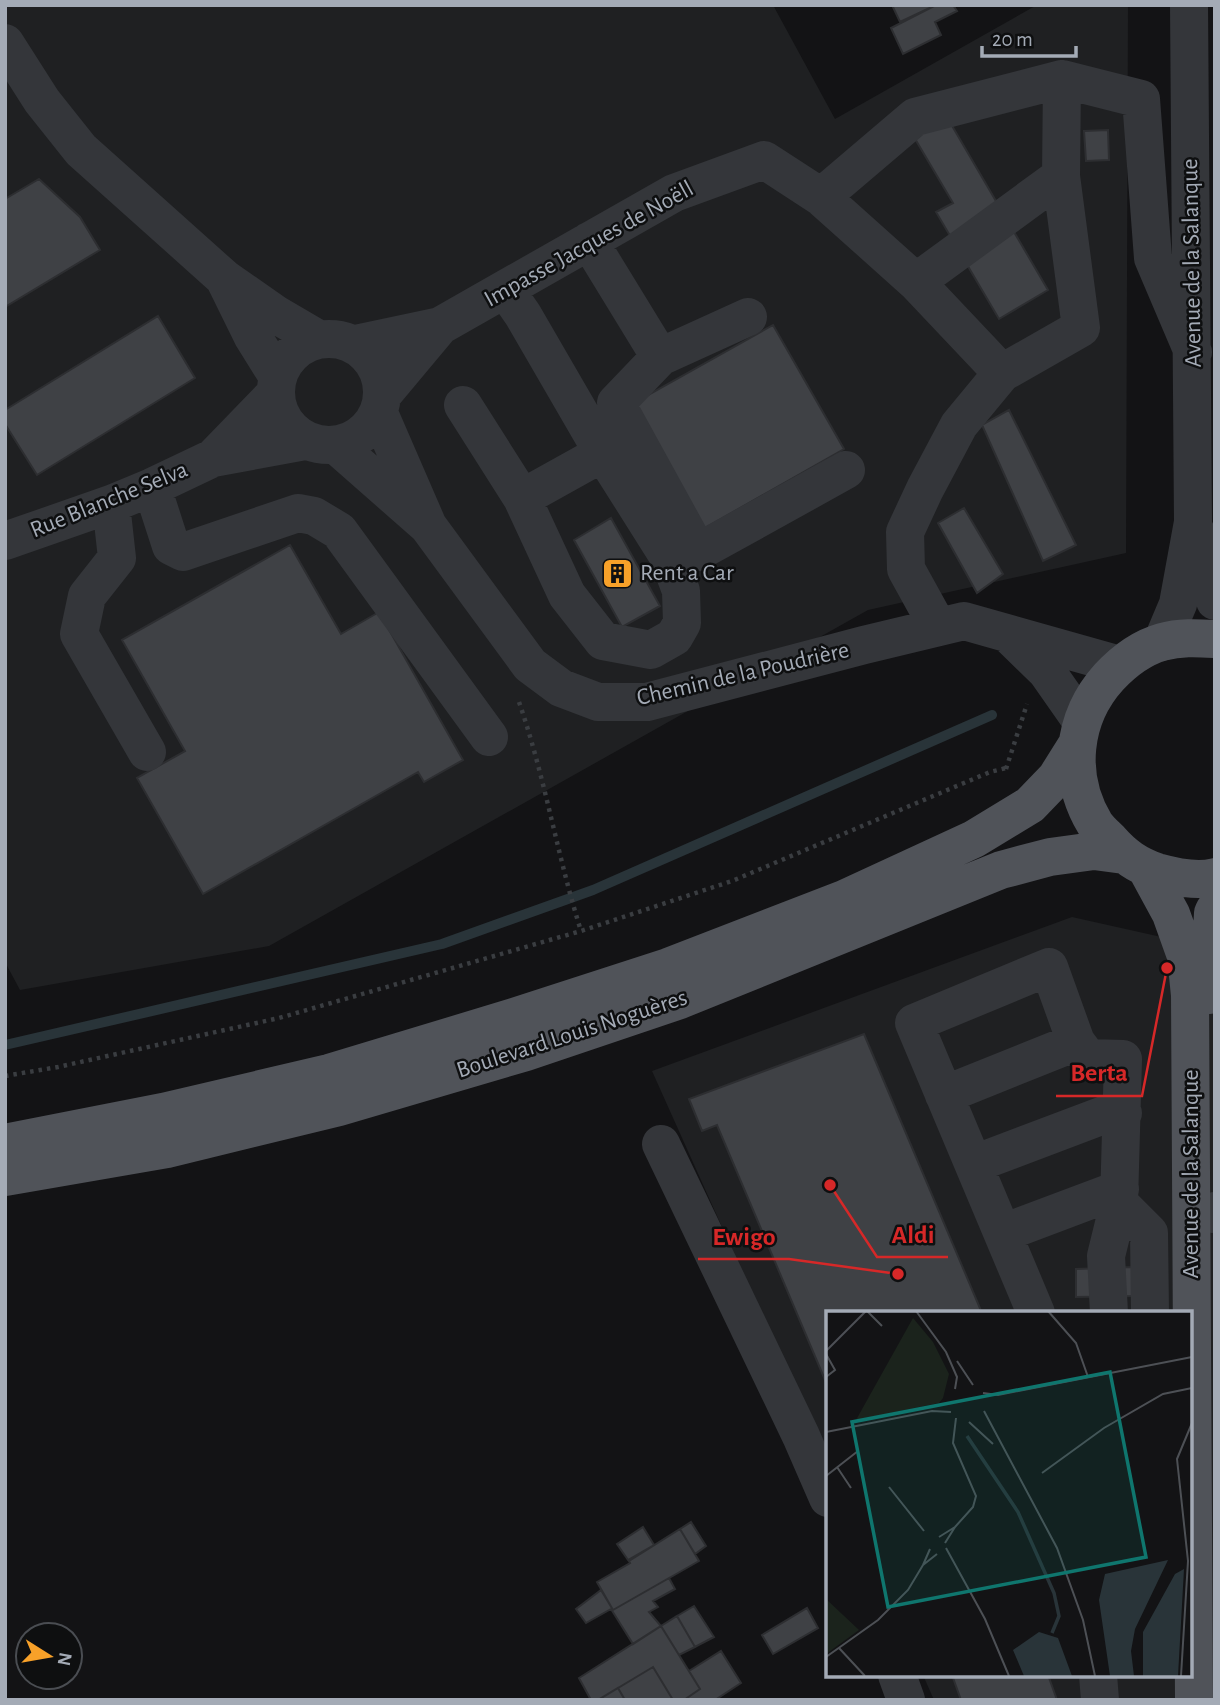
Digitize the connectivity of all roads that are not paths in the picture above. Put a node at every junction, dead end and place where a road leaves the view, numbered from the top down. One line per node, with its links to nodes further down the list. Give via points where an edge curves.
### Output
1 (1189, 5): 14 (street, Avenue de la Salanque)
2 (5, 43): 7 (street, via 81,150)
3 (1062, 79): 4 (street); 5 (street, via 915,117); 14 (street, via 1140,99 1153,258)
4 (1061, 176): 8 (street); 16 (street, via 1082,328)
5 (821, 197): 6 (street, Impasse Jacques de Noëll, via 764,160 674,193); 8 (street, Impasse Jacques de Noëll)
6 (589, 241): 9 (street, Impasse Jacques de Noëll); 15 (street)
7 (224, 278): 12 (street); 17 (street)
8 (916, 282): 16 (street, Impasse Jacques de Noëll)
9 (505, 289): 11 (street, Impasse Jacques de Noëll); 21 (street)
10 (748, 317): 15 (street)
11 (440, 326): 13 (street, Impasse Jacques de Noëll); 18 (street, Impasse Jacques de Noëll)
12 (318, 339): 13 (street); 17 (street, via 293,352)
13 (355, 344): 18 (street, via 376,365)
14 (1193, 352): 27 (street, Avenue de la Salanque)
15 (660, 357): 23 (street, via 615,403 698,552)
16 (1002, 373): 31 (street, via 959,425 905,532 906,569)
17 (276, 385): 20 (street, via 284,422); 22 (street, Rue Blanche Selva)
18 (382, 403): 20 (street, via 363,435); 28 (street, Chemin de la Poudrière)
19 (463, 405): 25 (street)
20 (321, 443): 22 (street, Rue Blanche Selva); 28 (street, Chemin de la Poudrière)
21 (603, 453): 25 (street); 25 (street, via 668,556 681,590 682,623 674,637 651,650 603,641 568,595)
22 (213, 458): 24 (street, Rue Blanche Selva)
23 (846, 470)
24 (152, 487): 26 (street, Rue Blanche Selva); 37 (street, via 171,546 183,552 298,513 314,516 339,531)
25 (522, 498)
26 (111, 504): 29 (street, Rue Blanche Selva); 38 (street, via 117,558 87,596 79,634)
27 (1194, 522): 30 (street, Avenue de la Salanque); 34 (street, Avenue de la Salanque, via 1178,604)
28 (428, 526): 31 (street, Chemin de la Poudrière, via 530,665 561,688 598,702 647,702)
29 (5, 541)
30 (1215, 601)
31 (938, 627): 32 (street, Chemin de la Poudrière, via 964,621)
32 (1007, 633): 35 (street, Chemin de la Poudrière); 36 (street, Chemin de la Poudrière, via 1047,672)
33 (1215, 639): 34 (main road)
34 (1162, 642): 35 (main road, Boulevard Louis Noguères)
35 (1120, 665): 36 (main road, Boulevard Louis Noguères, via 1097,691)
36 (1079, 734): 39 (main road, Avenue de la Salanque, via 1080,788 1096,825); 47 (main road, Boulevard Louis Noguères, via 1056,778 1030,805 974,839 844,899 668,967 329,1073)
37 (489, 737)
38 (147, 752)
39 (1135, 862): 40 (main road, Boulevard Louis Noguères, via 1177,878); 45 (main road, Avenue de la Salanque, via 1171,914 1186,956); 50 (main road, Boulevard Louis Noguères, via 1094,851 1001,870 680,1000 526,1052 340,1107 167,1149)
40 (1215, 877)
41 (1215, 909): 42 (main road, Avenue de la Salanque)
42 (1212, 1006): 52 (main road, Avenue de la Salanque)
43 (1076, 1042): 44 (street); 44 (street, via 1049,967 914,1023); 46 (street, via 1088,1058 1123,1059)
44 (944, 1095): 49 (street)
45 (1191, 1103): 57 (street, via 1177,1198); 65 (main road, Avenue de la Salanque)
46 (1122, 1113): 49 (street, via 1109,1113); 51 (street)
47 (5, 1143)
48 (661, 1144): 59 (street)
49 (974, 1164): 53 (street)
50 (5, 1177)
51 (1120, 1196): 53 (street); 55 (street, via 1106,1256); 56 (street, via 1149,1233)
52 (1214, 1212): 58 (main road, Avenue de la Salanque)
53 (1003, 1233): 54 (street)
54 (1035, 1311)
55 (1109, 1311)
56 (1150, 1311)
57 (1176, 1311)
58 (1215, 1473)
59 (826, 1493)
60 (1215, 1612): 66 (main road)
61 (898, 1677): 63 (street)
62 (1098, 1677): 64 (street)
63 (906, 1700)
64 (1100, 1700)
65 (1194, 1700)
66 (1214, 1700)

